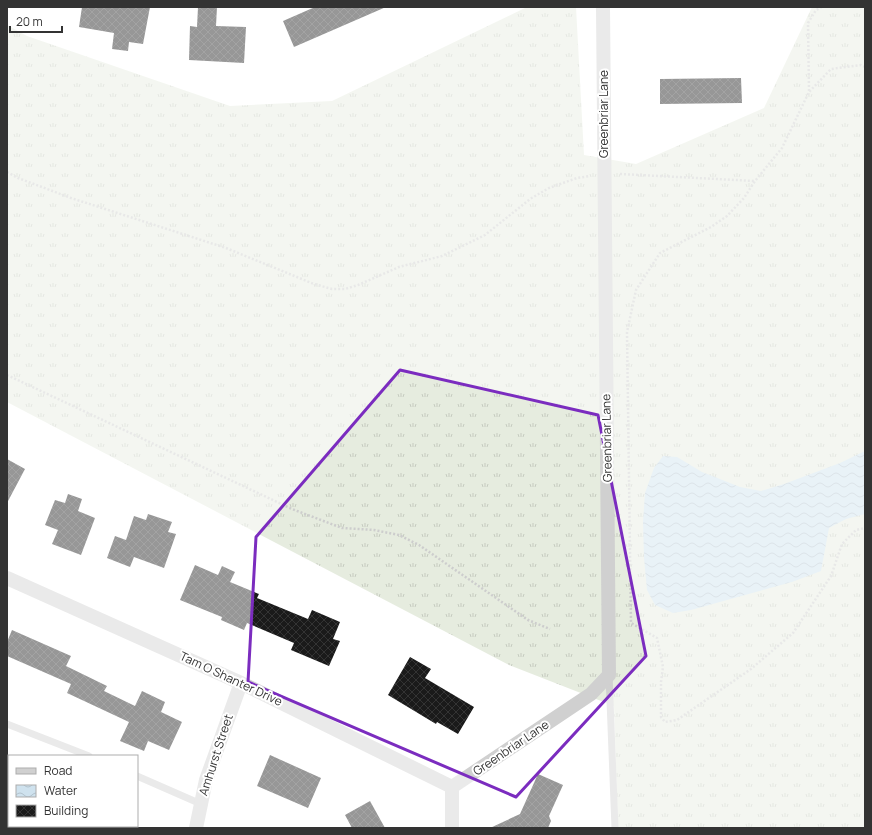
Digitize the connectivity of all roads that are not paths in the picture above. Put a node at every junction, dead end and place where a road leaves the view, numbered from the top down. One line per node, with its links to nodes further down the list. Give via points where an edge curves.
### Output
1 (603, 7): 3 (street, Greenbriar Lane)
2 (7, 578): 4 (street, Tam O Shanter Drive)
3 (609, 675): 8 (street, Greenbriar Lane, via 591,694); 12 (lane)
4 (241, 683): 8 (street, Tam O Shanter Drive); 9 (street, Amhurst Street, via 206,780)
5 (7, 724): 6 (lane)
6 (87, 755)
7 (138, 776): 9 (lane)
8 (452, 787): 11 (street)
9 (201, 804): 10 (street, Amhurst Street)
10 (199, 828)
11 (452, 828)
12 (615, 828)

